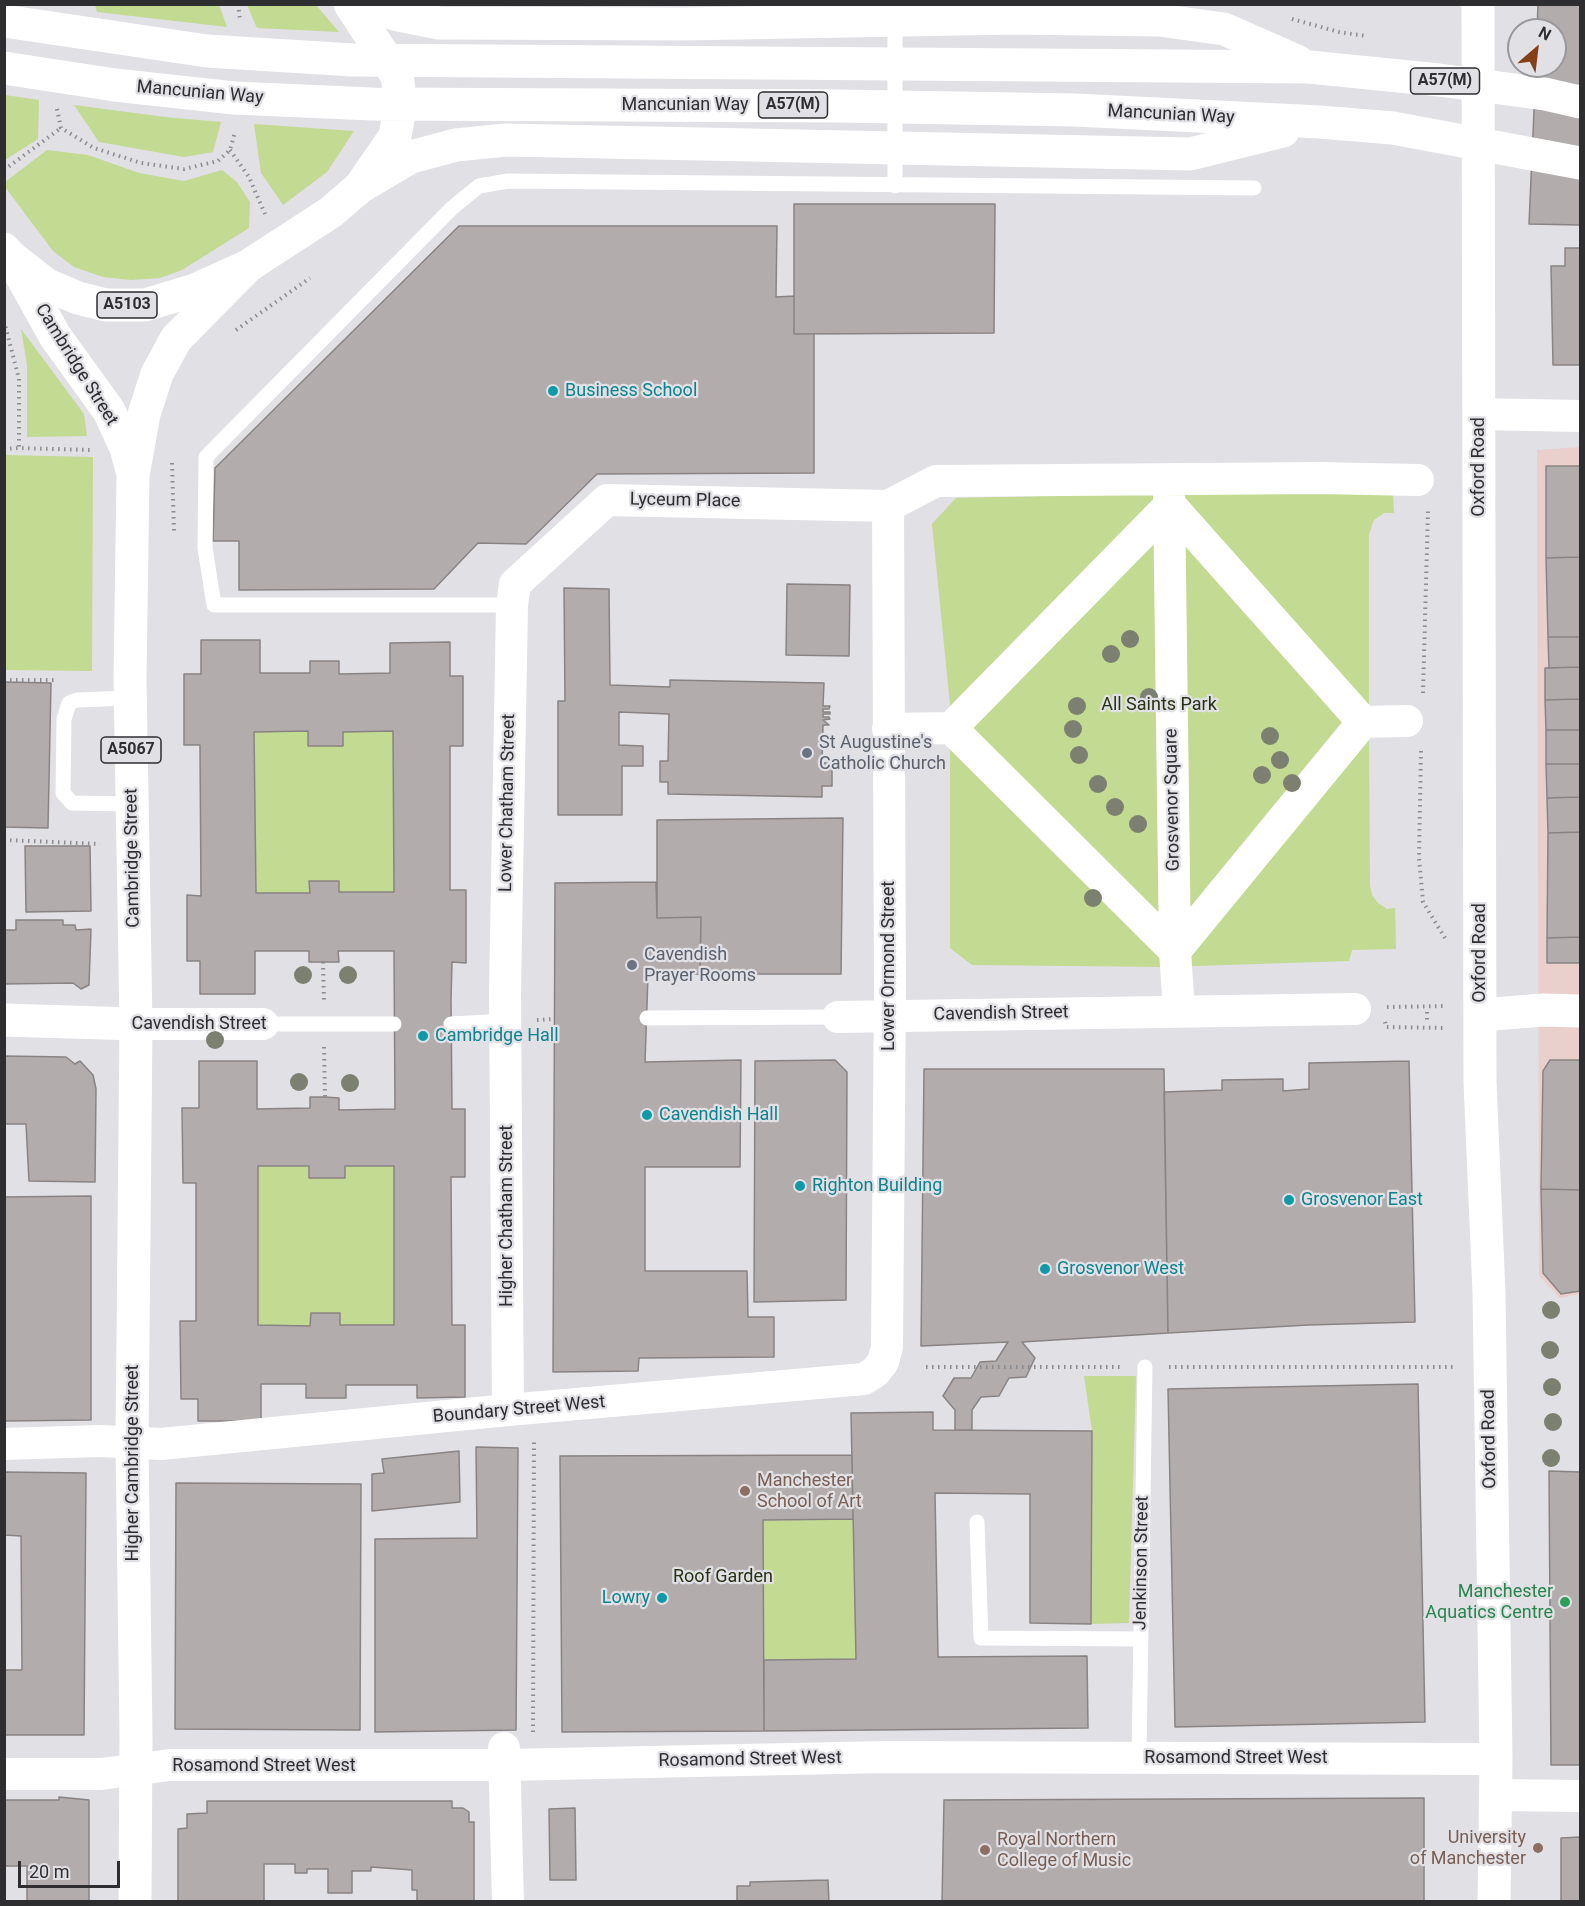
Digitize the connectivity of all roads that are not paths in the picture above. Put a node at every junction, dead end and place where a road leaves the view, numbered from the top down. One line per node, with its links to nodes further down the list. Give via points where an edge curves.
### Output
1 (350, 4): 12 (main road, A5103, via 397,76 401,103 395,135)
2 (378, 4): 6 (main road, A57(M), via 393,14 439,23 1159,20 1224,29)
3 (894, 4): 11 (lane)
4 (1478, 4): 16 (main road, Oxford Road)
5 (4, 21): 6 (main road, A57(M), via 207,51 353,60)
6 (1310, 66): 8 (main road, A57(M), via 1439,80)
7 (4, 68): 9 (main road, Mancunian Way / A57(M), via 222,97 360,104 839,105 1075,110)
8 (1581, 102)
9 (1320, 122): 10 (main road, Mancunian Way / A57(M), via 1393,128); 12 (main road, A57(M), via 1190,154 506,140 456,145 411,157)
10 (1581, 163)
11 (895, 186): 13 (lane); 22 (lane, via 508,182 479,186 452,208 206,457 205,548 214,605)
12 (360, 187): 15 (main road, A5103, via 331,212)
13 (1254, 188)
14 (8, 253): 15 (main road, A5103, via 47,285 106,305 145,306 195,290); 18 (main road, Cambridge Street / A5067, via 56,336 109,411)
15 (248, 266): 18 (main road, Cambridge Street / A5067, via 177,339 157,374 144,414)
16 (1479, 414): 17 (street); 34 (main road, Oxford Road)
17 (1581, 416)
18 (134, 475): 23 (main road, Cambridge Street / A5067)
19 (1418, 480): 20 (street, via 1319,478)
20 (1170, 492): 21 (street, via 936,481); 25 (street); 26 (street); 29 (street, Grosvenor Square)
21 (888, 506): 22 (street, Lyceum Place, via 608,501); 27 (street, Lower Ormond Street)
22 (513, 595): 38 (street, Lower Chatham Street)
23 (130, 698): 28 (main road, Cambridge Street / A5067); 28 (lane, via 77,699 69,703 64,719 63,794 72,803)
24 (1407, 721): 25 (street)
25 (1363, 722): 29 (street)
26 (951, 728): 27 (street); 29 (street)
27 (888, 729): 33 (street, Lower Ormond Street)
28 (132, 804): 39 (main road, Cambridge Street / A5067)
29 (1175, 951): 31 (street, Grosvenor Square)
30 (1370, 1009): 31 (street, Cavendish Street)
31 (1179, 1011): 33 (street, Cavendish Street)
32 (1581, 1011): 34 (main road)
33 (889, 1016): 35 (street, Cavendish Street); 43 (street, Lower Ormond Street)
34 (1464, 1016): 52 (main road, Oxford Road, via 1480,1100 1489,1293)
35 (838, 1017): 36 (lane, Cavendish Street)
36 (647, 1018)
37 (4, 1020): 39 (main road, Cavendish Street)
38 (506, 1021): 42 (lane); 45 (street, Higher Chatham Street)
39 (136, 1024): 40 (street, Cavendish Street); 46 (main road, Higher Cambridge Street)
40 (263, 1024): 41 (lane, Cavendish Street)
41 (394, 1024)
42 (452, 1024)
43 (887, 1347): 45 (street, Boundary Street West, via 883,1362 864,1379)
44 (1145, 1367): 49 (lane, Jenkinson Street)
45 (508, 1410): 46 (street, Boundary Street West, via 161,1444)
46 (132, 1442): 47 (street, Boundary Street West); 53 (main road, Higher Cambridge Street)
47 (4, 1444)
48 (977, 1522): 49 (lane, via 981,1638)
49 (1140, 1639): 51 (lane, Jenkinson Street)
50 (504, 1757): 51 (street, Rosamond Street West); 53 (street, Rosamond Street West, via 170,1765); 58 (street)
51 (1139, 1758): 52 (street, Rosamond Street West)
52 (1496, 1759): 55 (main road, Oxford Road)
53 (135, 1771): 54 (street, Rosamond Street West); 57 (main road, Higher Cambridge Street)
54 (4, 1774)
55 (1495, 1795): 56 (street); 59 (main road, Oxford Road)
56 (1581, 1796)
57 (135, 1902)
58 (508, 1902)
59 (1494, 1902)

